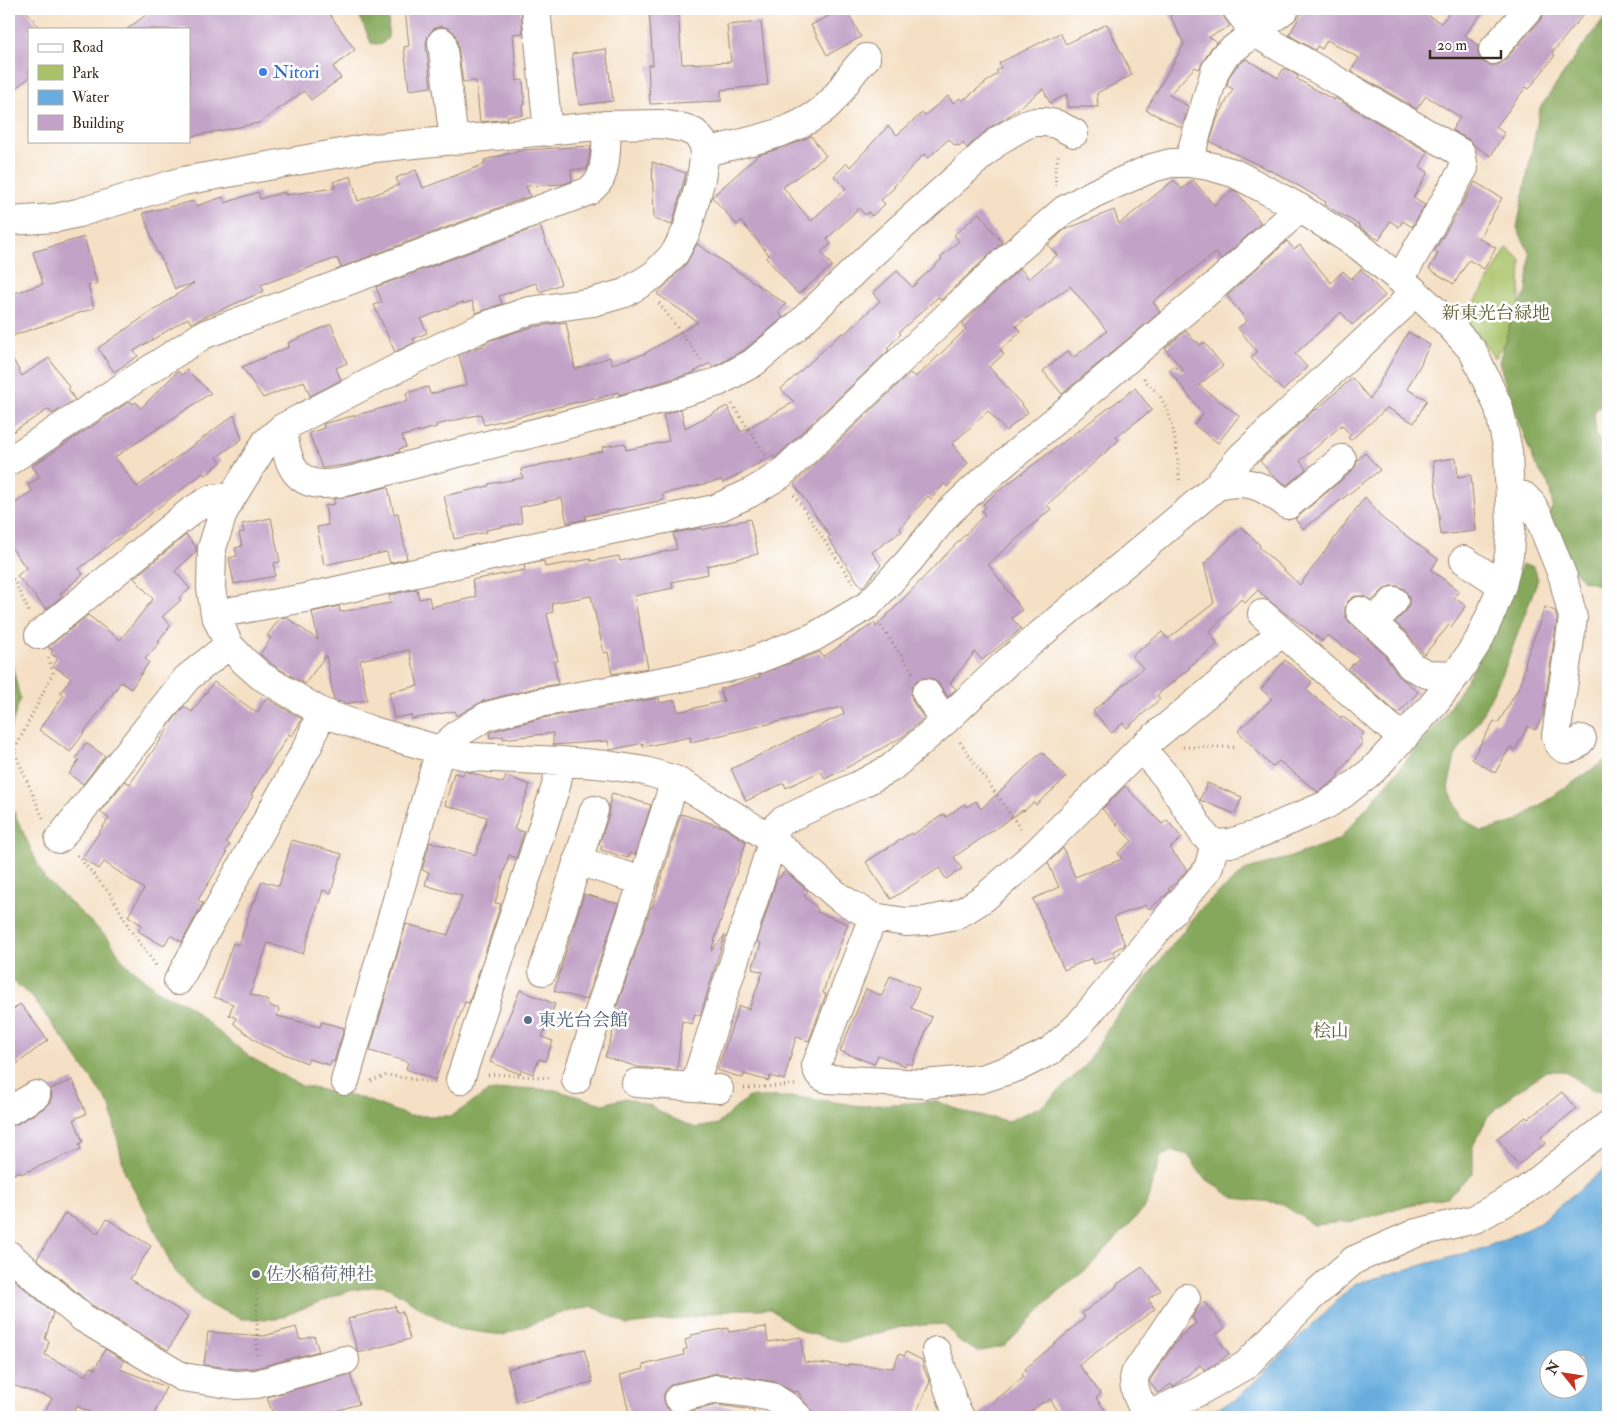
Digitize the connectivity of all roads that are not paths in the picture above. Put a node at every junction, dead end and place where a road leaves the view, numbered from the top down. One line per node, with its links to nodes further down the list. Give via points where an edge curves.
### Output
1 (536, 9): 10 (street)
2 (1237, 9): 5 (street)
3 (1286, 9): 5 (street)
4 (1529, 9): 7 (street)
5 (1255, 33): 14 (street, via 1224,56 1215,70); 17 (street, via 1461,153 1464,168)
6 (442, 42): 12 (street)
7 (1493, 50)
8 (866, 58): 13 (street, via 830,103 809,120 777,133)
9 (607, 125): 10 (street); 13 (street, via 661,124 684,128 703,142); 20 (street, via 603,169 596,185 589,191 203,335)
10 (548, 132): 12 (street)
11 (1074, 133): 18 (street, via 1056,124 1035,122 999,140 796,327 753,363 718,382 353,480 324,484 306,481 295,473 287,456)
12 (454, 141): 16 (street, via 364,149 183,181 78,213)
13 (705, 152): 18 (street, via 686,230 675,253 654,276 625,293 593,302 529,311 485,326)
14 (1188, 163): 15 (street, via 1234,173); 27 (street, via 1152,168 1064,210 1007,259 780,475 715,510 433,568 306,598)
15 (1298, 207): 17 (street, via 1359,246); 37 (street, via 1218,283 976,487 948,513 868,606 814,637 748,663 539,703 488,716 459,733)
16 (9, 221)
17 (1407, 284): 21 (street, via 1400,308 1241,458); 22 (street, via 1473,351 1488,381 1499,408 1508,451)
18 (282, 428): 23 (street, via 266,442)
19 (1342, 460): 21 (street, via 1288,505 1253,484 1242,482)
20 (9, 461)
21 (1217, 486): 33 (street, via 1005,664)
22 (1510, 493): 25 (street, via 1509,555); 34 (street, via 1524,496 1531,503 1563,577 1574,618 1556,736 1558,744 1565,749 1571,749)
23 (232, 497): 27 (street, via 223,513 212,548 211,588); 28 (street, via 211,499 191,511)
24 (1464, 560): 25 (street)
25 (1502, 585): 30 (street, via 1479,640)
26 (1394, 601): 30 (street, via 1366,617 1396,644 1411,666 1427,674)
27 (215, 614): 29 (street)
28 (39, 634)
29 (229, 645): 32 (street, via 261,676); 42 (street, via 187,678)
30 (1456, 675): 35 (street)
31 (926, 693): 33 (street)
32 (321, 712): 37 (street); 48 (street, via 309,744)
33 (945, 721): 41 (street, via 891,768 782,821)
34 (1582, 739)
35 (1403, 740): 36 (street, via 1272,623); 43 (street, via 1373,770 1326,805 1256,835)
36 (1141, 748): 43 (street, via 1168,779 1204,835); 46 (street, via 1037,852 967,909 924,921)
37 (440, 750): 38 (street, via 472,757); 51 (street)
38 (561, 761): 39 (street, via 607,764); 49 (street, via 556,786)
39 (674, 780): 41 (street); 45 (street)
40 (594, 810): 44 (street)
41 (769, 838): 46 (street, via 840,898); 52 (street, via 707,1088)
42 (59, 839)
43 (1215, 844): 46 (street, via 1208,868 1078,1026 1050,1050 1018,1067 980,1079 924,1084 822,1078 818,1073 816,1066)
44 (577, 861): 45 (street); 47 (street)
45 (643, 881): 50 (street)
46 (873, 917)
47 (543, 971)
48 (178, 981)
49 (460, 1080)
50 (576, 1080)
51 (354, 1082)
52 (636, 1083)
53 (36, 1095): 54 (street)
54 (9, 1111)
55 (1608, 1125): 61 (street, via 1525,1191 1474,1219 1416,1233 1354,1260 1308,1300 1246,1364 1198,1392)
56 (9, 1255): 59 (street, via 83,1318 182,1377 257,1384)
57 (1186, 1298): 61 (street, via 1135,1374 1135,1390)
58 (936, 1351): 63 (street)
59 (345, 1360)
60 (679, 1398): 62 (street, via 716,1389 743,1392 772,1397)
61 (1146, 1416)
62 (798, 1417)
63 (960, 1417)

